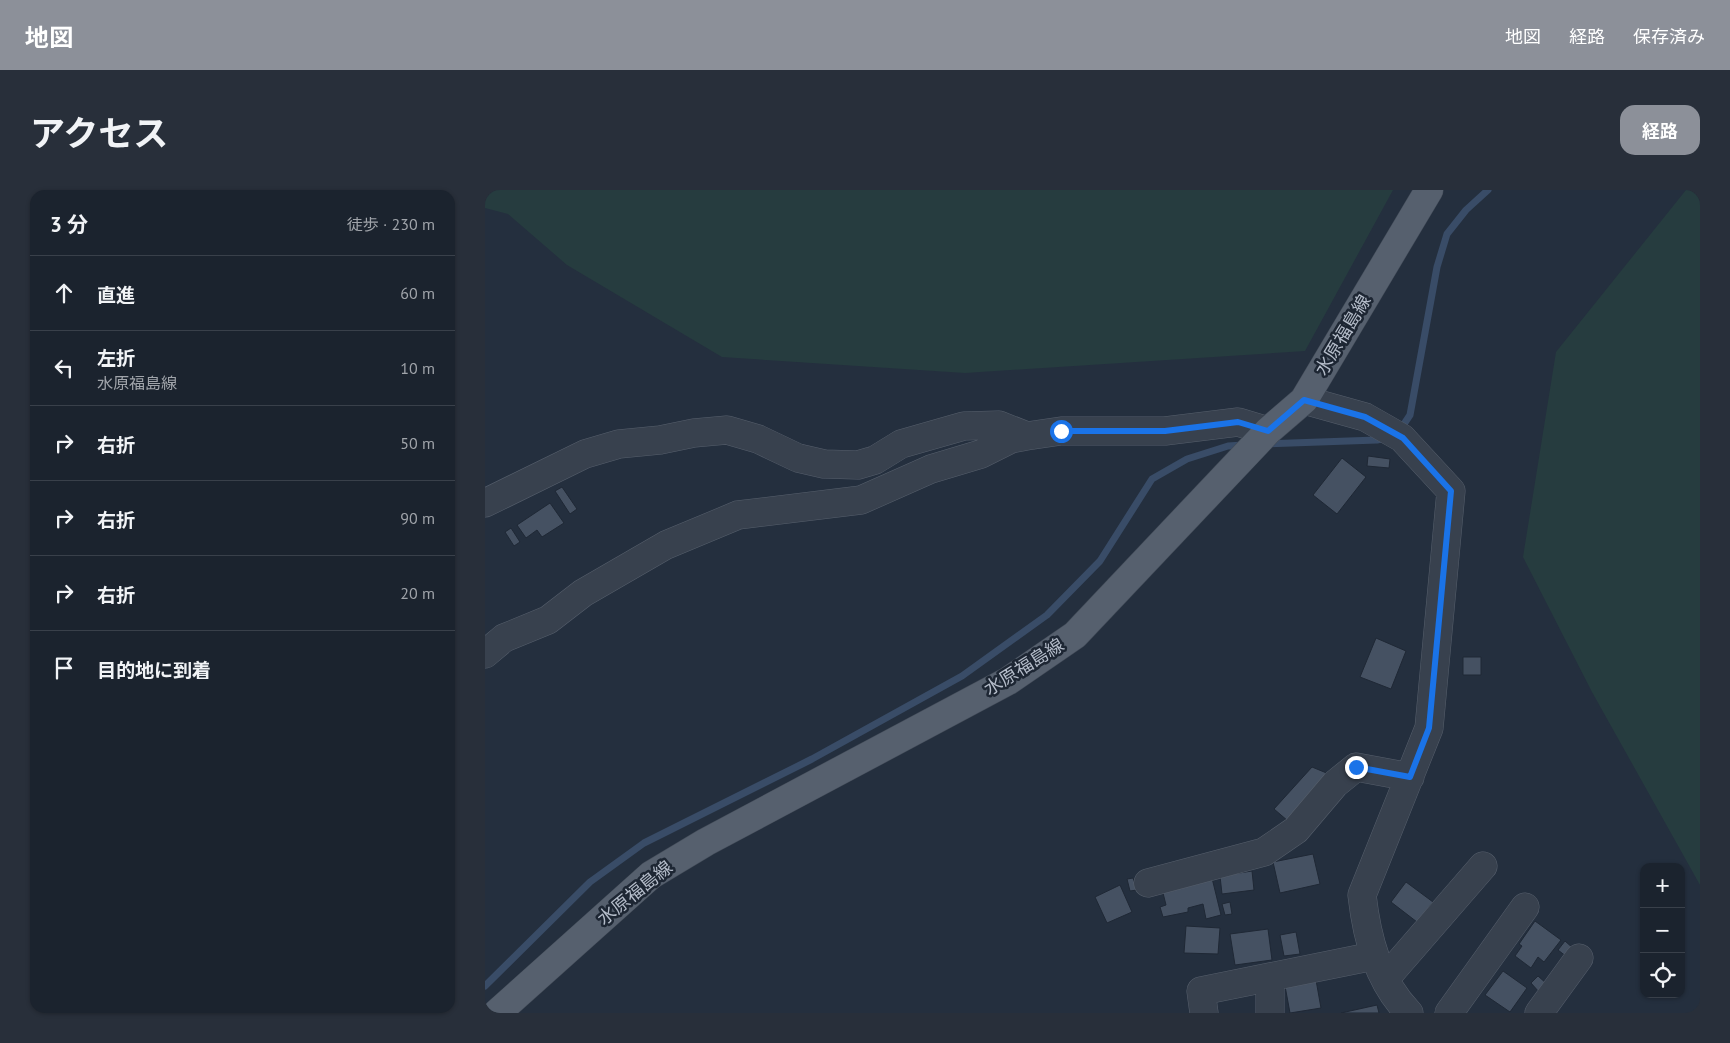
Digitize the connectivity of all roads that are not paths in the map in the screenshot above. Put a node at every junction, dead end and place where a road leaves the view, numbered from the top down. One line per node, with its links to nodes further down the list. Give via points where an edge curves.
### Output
1 (1429, 190): 2 (main road, 水原福島線)
2 (1304, 400): 3 (main road, 水原福島線); 7 (street, via 1365,417 1403,438 1451,491 1429,728)
3 (1268, 431): 4 (street, via 1238,422 1165,431 1061,431); 14 (main road, 水原福島線, via 1075,635 1008,681 705,842 651,875)
4 (1027, 436): 5 (street, via 999,425 964,426 901,444 875,460 857,465 824,464 798,458 758,439 727,430 694,433 619,444 585,454); 6 (street, via 931,469 861,500 738,515 666,545 583,593 548,620 504,638)
5 (485, 503)
6 (485, 654)
7 (1410, 777): 9 (street, via 1356,767 1335,784 1295,830 1264,852); 12 (street, via 1362,895 1365,924)
8 (1483, 866): 12 (street)
9 (1148, 883)
10 (1525, 907): 18 (street)
11 (1579, 958): 19 (street)
12 (1379, 968): 13 (street); 17 (street, via 1394,998)
13 (1270, 977): 15 (street, via 1201,991); 16 (street)
14 (497, 1013)
15 (1205, 1013)
16 (1270, 1013)
17 (1409, 1013)
18 (1449, 1013)
19 (1539, 1013)

